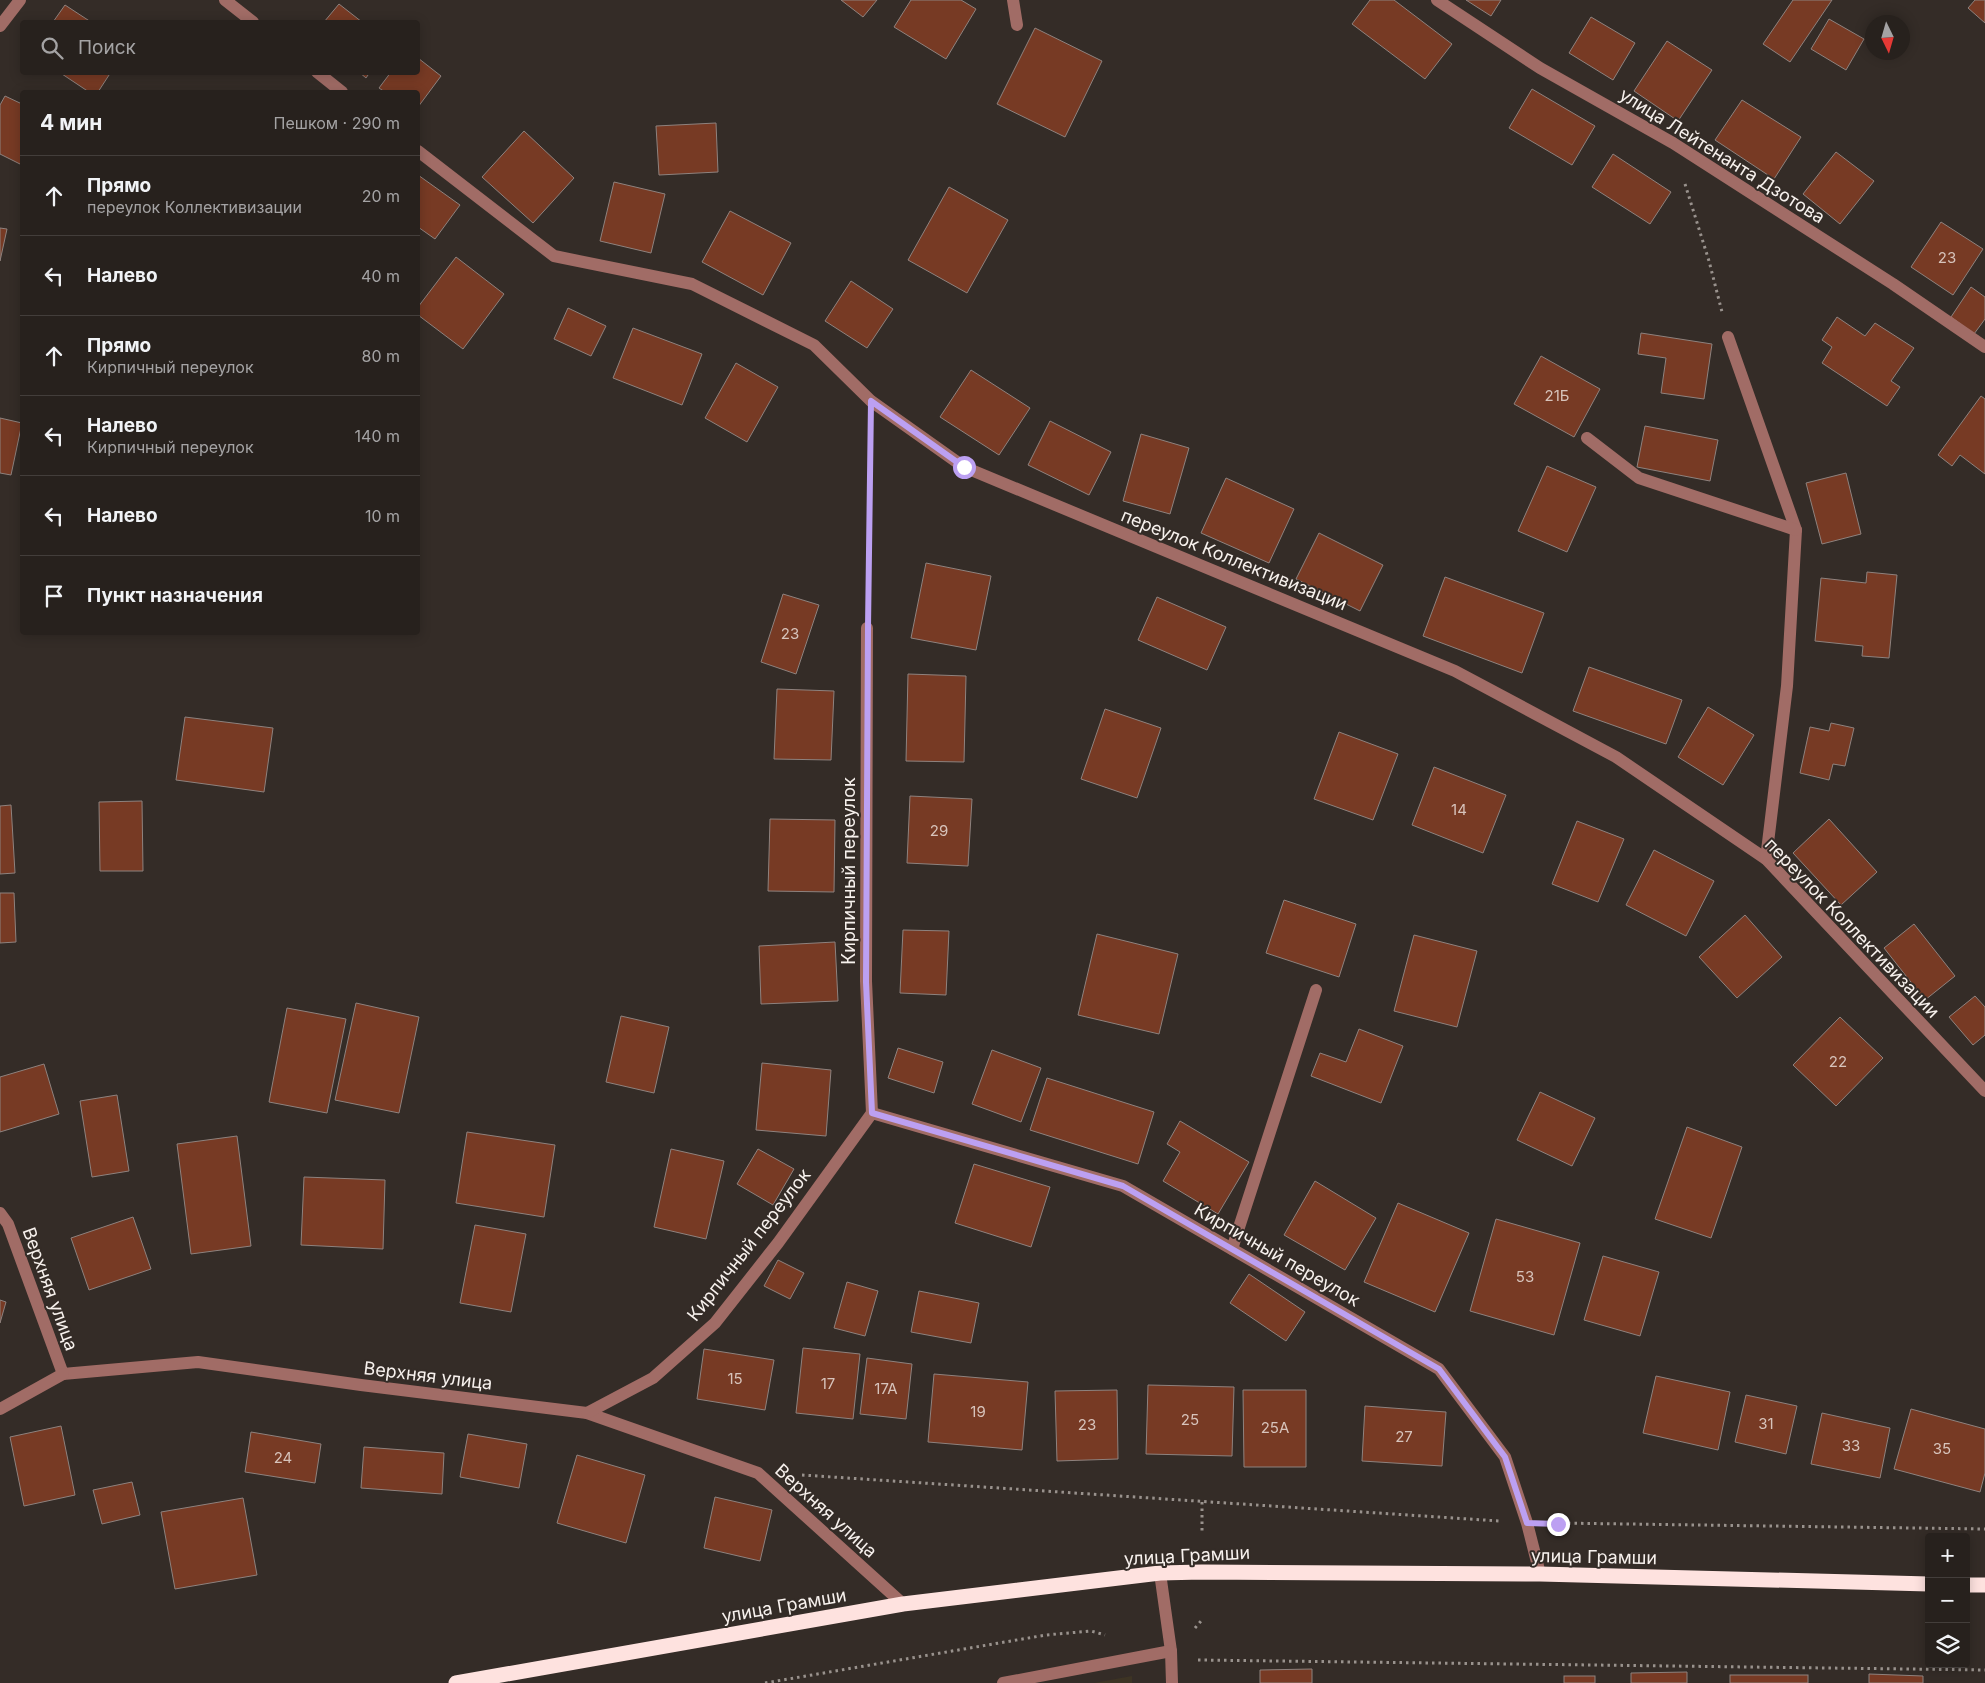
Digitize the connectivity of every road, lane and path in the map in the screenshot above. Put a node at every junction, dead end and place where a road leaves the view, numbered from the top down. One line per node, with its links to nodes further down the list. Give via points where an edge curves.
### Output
1 (20, 0): 7 (street)
2 (224, 0): 5 (street)
3 (1013, 0): 6 (street)
4 (1437, 0): 10 (street, улица Лейтенанта Дзотова, via 1540,68)
5 (250, 20)
6 (1016, 25)
7 (0, 26)
8 (321, 75): 9 (street)
9 (340, 90)
10 (1673, 143): 12 (path); 13 (street, улица Лейтенанта Дзотова)
11 (420, 152): 14 (street, переулок Коллективизации, via 554,256 692,284 814,344)
12 (1728, 337): 16 (street)
13 (1985, 347)
14 (871, 401): 17 (path); 18 (street, переулок Коллективизации, via 964,467 1455,671 1616,757)
15 (1587, 438): 16 (street, via 1639,478)
16 (1796, 530): 18 (street, via 1787,686)
17 (868, 628): 21 (street, Кирпичный переулок, via 866,982)
18 (1766, 859): 20 (street, переулок Коллективизации)
19 (1316, 990): 23 (street)
20 (1985, 1091)
21 (872, 1113): 23 (street, Кирпичный переулок, via 1123,1186); 26 (street, Кирпичный переулок, via 778,1243 715,1323 653,1378)
22 (0, 1213): 24 (street, Верхняя улица, via 8,1224)
23 (1232, 1249): 29 (street, Кирпичный переулок, via 1439,1369 1505,1457)
24 (63, 1374): 25 (street); 26 (street, Верхняя улица, via 198,1362)
25 (0, 1409)
26 (587, 1414): 27 (street, Верхняя улица)
27 (758, 1472): 28 (path); 37 (street, Верхняя улица)
28 (1202, 1502): 29 (path); 31 (path)
29 (1527, 1523): 30 (path); 33 (street, Кирпичный переулок)
30 (1985, 1529)
31 (1202, 1531)
32 (1160, 1573): 33 (highway, улица Грамши); 37 (highway, улица Грамши); 40 (street)
33 (1540, 1574): 34 (highway, улица Грамши)
34 (1925, 1584)
35 (1970, 1585): 36 (highway)
36 (1985, 1585)
37 (903, 1604): 42 (highway, улица Грамши)
38 (1201, 1621): 40 (path)
39 (1109, 1636): 43 (path, via 1091,1631 1046,1635)
40 (1171, 1651): 41 (path, via 1201,1661); 44 (street); 45 (street)
41 (1985, 1670)
42 (456, 1683)
43 (765, 1683)
44 (1003, 1683)
45 (1172, 1683)

